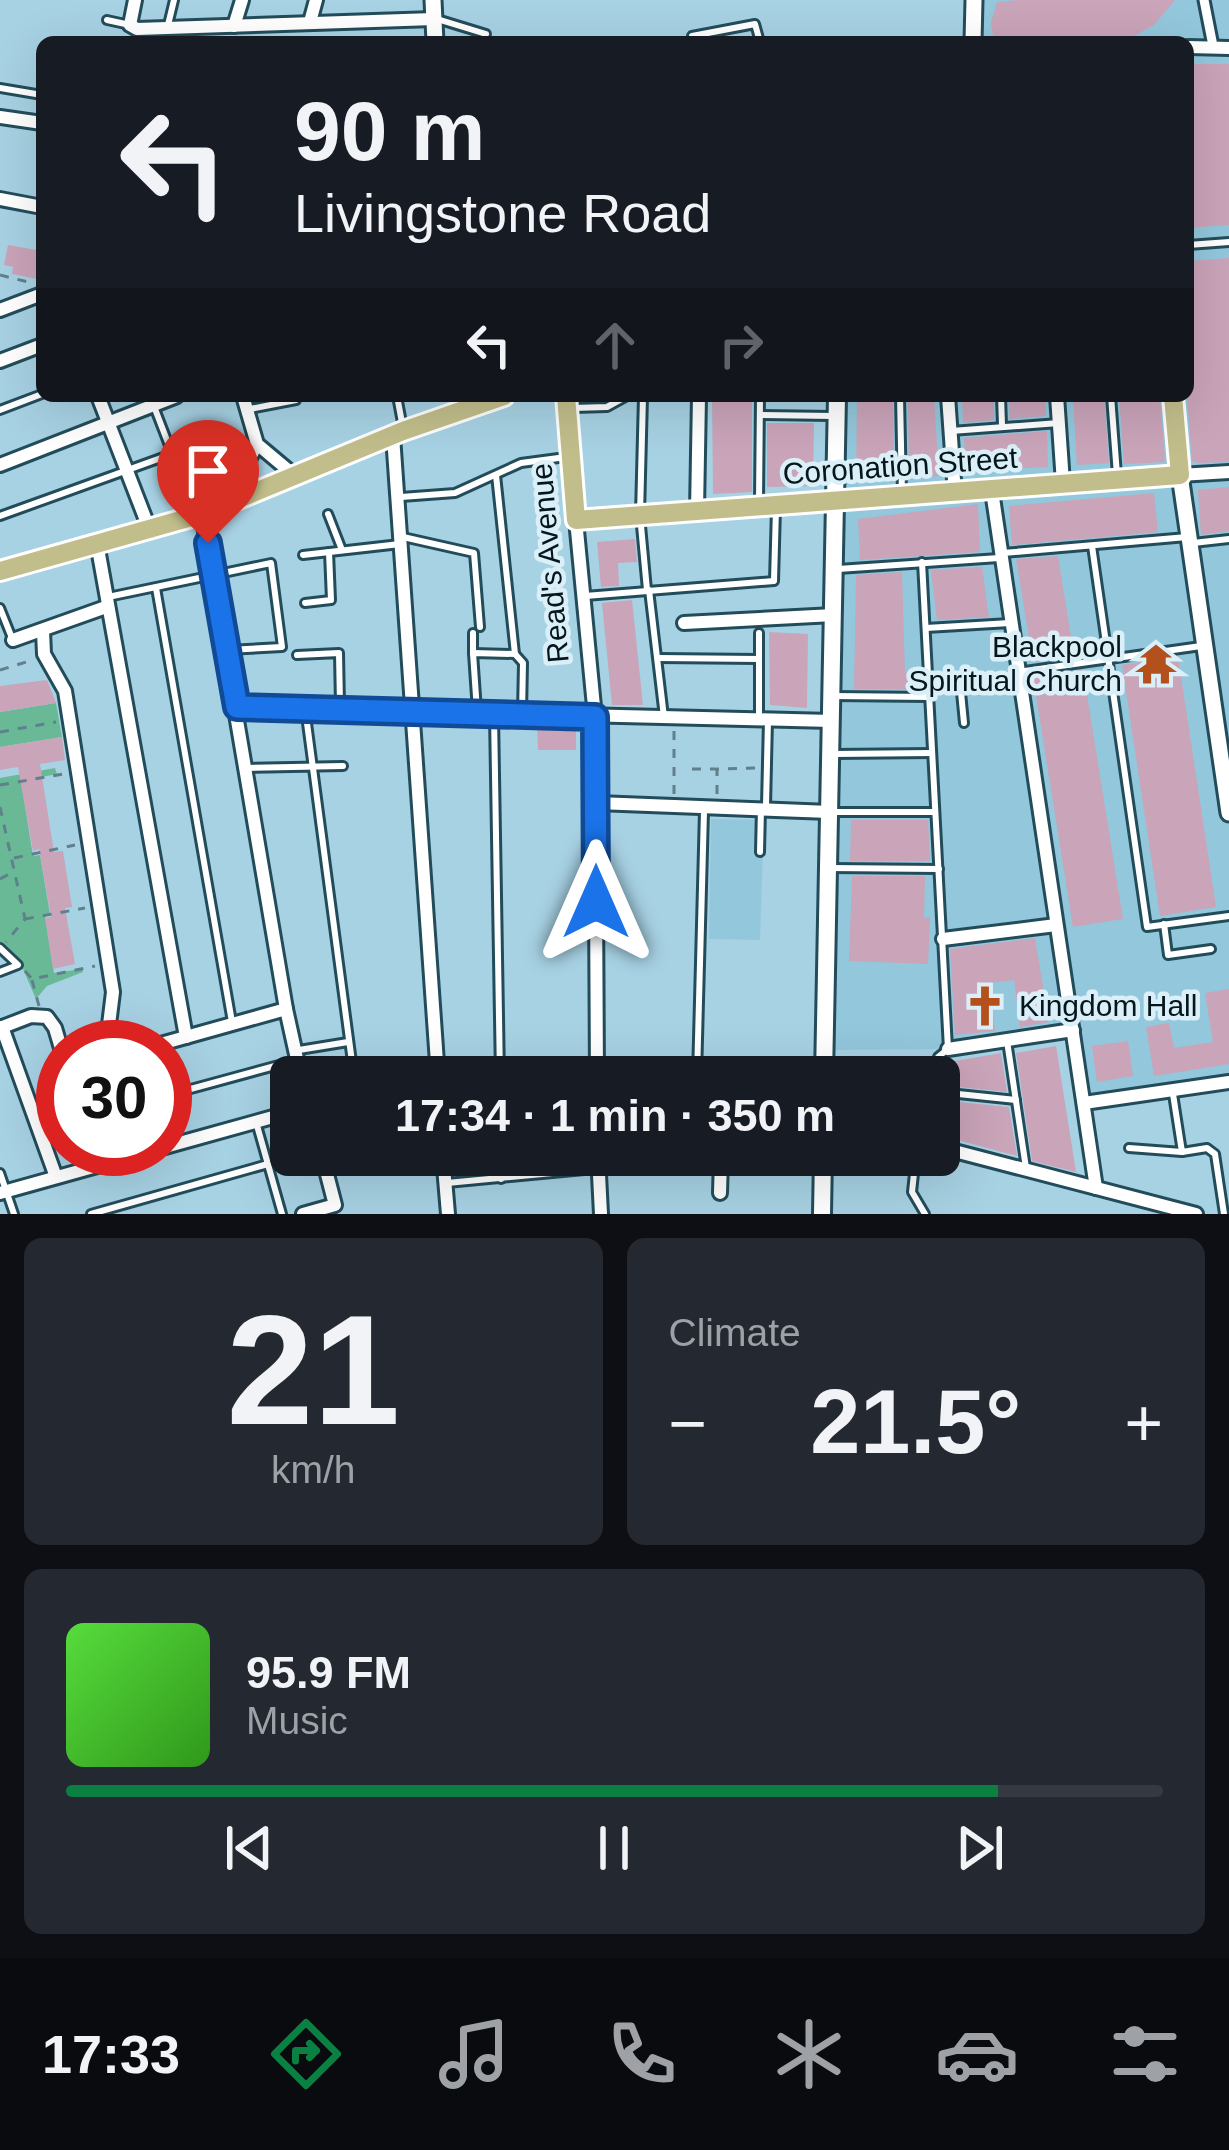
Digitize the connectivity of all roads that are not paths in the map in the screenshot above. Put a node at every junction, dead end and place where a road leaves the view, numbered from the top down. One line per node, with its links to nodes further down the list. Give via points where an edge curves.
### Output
1 (135, 0): 11 (street)
2 (174, 0): 13 (lane)
3 (242, 0): 12 (street)
4 (316, 0): 10 (street)
5 (433, 0): 8 (street)
6 (1204, 0): 20 (street)
7 (976, 3): 18 (street)
8 (434, 19): 10 (street); 14 (lane); 15 (street)
9 (106, 20): 11 (lane)
10 (310, 22): 12 (street)
11 (130, 25): 13 (street)
12 (234, 26): 13 (street)
13 (167, 28)
14 (486, 34)
15 (435, 36)
16 (692, 36): 17 (lane, via 755,24)
17 (758, 36)
18 (973, 36)
19 (1194, 46): 20 (street)
20 (1213, 46): 21 (street)
21 (1229, 48)
22 (0, 88): 23 (lane)
23 (36, 93)
24 (0, 117): 25 (street)
25 (36, 122)
26 (0, 199): 27 (street)
27 (36, 207)
28 (1229, 242): 29 (lane)
29 (1194, 245)
30 (36, 296): 31 (street)
31 (0, 310)
32 (36, 348): 33 (street)
33 (0, 361)
34 (36, 396): 54 (lane)
35 (100, 402): 57 (street)
36 (150, 402): 57 (street)
37 (152, 402): 63 (lane)
38 (397, 402): 61 (lane)
39 (564, 402): 64 (main road, Read's Avenue)
40 (571, 402): 41 (lane)
41 (616, 402)
42 (644, 402): 83 (lane)
43 (699, 402): 80 (street)
44 (760, 402): 55 (lane)
45 (837, 402): 56 (main road)
46 (900, 402): 75 (lane)
47 (949, 402): 60 (street)
48 (1001, 402): 59 (lane)
49 (1057, 402): 58 (street)
50 (1111, 402): 71 (lane)
51 (1174, 402): 69 (main road)
52 (245, 403): 62 (street)
53 (464, 404): 61 (main road)
54 (0, 410)
55 (760, 416): 56 (lane); 79 (lane)
56 (837, 416): 77 (main road)
57 (109, 423): 65 (street); 66 (street)
58 (1059, 423): 59 (lane); 72 (street)
59 (1002, 425): 60 (lane)
60 (951, 431): 74 (street)
61 (398, 433): 70 (main road); 76 (street)
62 (257, 444): 70 (street); 78 (street)
63 (172, 454): 66 (lane); 82 (lane)
64 (570, 456): 68 (lane); 85 (main road, Read's Avenue)
65 (0, 464)
66 (127, 470): 84 (lane); 86 (street)
67 (1229, 472): 69 (street, Coronation Street)
68 (496, 475): 76 (lane, via 454,493); 116 (lane)
69 (1180, 475): 71 (main road, Coronation Street); 88 (street)
70 (294, 476): 78 (main road)
71 (1117, 479): 72 (main road, Coronation Street)
72 (1063, 483): 73 (main road, Coronation Street)
73 (992, 491): 74 (main road, Coronation Street); 95 (street)
74 (955, 494): 75 (main road, Coronation Street)
75 (902, 495): 77 (main road, Coronation Street)
76 (397, 497): 89 (street)
77 (836, 499): 79 (main road, Coronation Street); 97 (main road)
78 (229, 500): 82 (main road)
79 (767, 505): 80 (main road, Coronation Street); 101 (lane, via 774,581)
80 (698, 511): 83 (main road, Coronation Street)
81 (328, 514): 92 (lane)
82 (199, 515): 86 (main road); 99 (street)
83 (640, 515): 85 (main road, Coronation Street); 101 (lane)
84 (0, 516)
85 (576, 520): 102 (street, Read's Avenue)
86 (149, 528): 90 (main road)
87 (1229, 539): 88 (lane)
88 (1189, 540): 91 (lane); 113 (street)
89 (400, 541): 92 (lane); 115 (lane, via 474,553); 128 (street)
90 (98, 543): 98 (main road); 103 (street)
91 (1092, 546): 95 (lane); 120 (lane)
92 (342, 550): 93 (lane)
93 (329, 552): 94 (lane); 104 (lane, via 331,600)
94 (303, 554)
95 (1000, 556): 96 (lane); 107 (street)
96 (922, 562): 97 (lane); 109 (lane)
97 (835, 570): 106 (main road)
98 (0, 572)
99 (213, 573): 100 (lane); 114 (street); 114 (lane, via 271,563 282,646)
100 (156, 588): 103 (lane); 162 (lane)
101 (648, 590): 102 (lane); 118 (lane)
102 (584, 596): 132 (street, Read's Avenue)
103 (105, 603): 110 (street); 161 (street)
104 (305, 603)
105 (0, 608): 112 (lane)
106 (834, 616): 108 (street); 123 (main road)
107 (1010, 622): 109 (lane); 121 (street)
108 (684, 623)
109 (926, 628): 124 (lane)
110 (43, 631): 112 (street); 160 (street, via 70,719)
111 (759, 633): 119 (lane)
112 (13, 640)
113 (1204, 646): 120 (lane); 147 (street)
114 (228, 650): 125 (street)
115 (473, 653): 116 (lane); 129 (lane)
116 (515, 654): 131 (lane, via 523,663)
117 (297, 656): 127 (lane, via 339,653)
118 (658, 658): 119 (lane); 133 (lane)
119 (759, 659): 134 (lane)
120 (1108, 661): 121 (lane); 152 (lane, via 1147,927)
121 (1012, 676): 153 (street)
122 (981, 680): 136 (lane, via 960,682)
123 (832, 696): 124 (lane); 135 (main road)
124 (930, 697): 137 (lane)
125 (237, 707): 126 (street); 141 (street)
126 (305, 708): 127 (street); 139 (lane)
127 (340, 709): 128 (street)
128 (411, 710): 129 (street); 171 (street)
129 (477, 711): 130 (street)
130 (494, 711): 131 (street); 172 (lane)
131 (522, 713): 132 (street)
132 (595, 717): 133 (street); 142 (street, Read's Avenue)
133 (669, 717): 134 (street)
134 (764, 720): 135 (street); 144 (lane)
135 (832, 721): 138 (main road)
136 (964, 723)
137 (932, 753): 138 (lane); 146 (lane)
138 (830, 754): 145 (main road)
139 (314, 766): 140 (lane); 141 (lane); 167 (lane)
140 (343, 766)
141 (247, 768): 158 (street)
142 (596, 803): 143 (street); 173 (street, Read's Avenue)
143 (710, 807): 144 (street); 174 (lane)
144 (763, 808): 145 (street); 148 (lane)
145 (830, 812): 146 (lane); 149 (main road)
146 (935, 812): 150 (lane)
147 (1229, 813)
148 (760, 852)
149 (829, 868): 150 (lane); 175 (main road)
150 (939, 869): 154 (lane)
151 (1229, 916): 152 (lane)
152 (1164, 924): 156 (lane, via 1168,955)
153 (1056, 925): 154 (street); 164 (street)
154 (943, 939): 168 (lane)
155 (0, 948): 157 (lane, via 17,964)
156 (1211, 949)
157 (0, 972)
158 (286, 1009): 162 (street); 169 (street)
159 (47, 1020): 163 (street)
160 (110, 1020)
161 (183, 1020)
162 (232, 1024): 165 (street)
163 (1, 1027): 200 (street)
164 (1073, 1030): 166 (street); 182 (street)
165 (192, 1035)
166 (1007, 1041): 168 (street); 181 (lane)
167 (348, 1042): 169 (lane); 170 (lane)
168 (948, 1048): 176 (lane)
169 (296, 1055): 178 (lane)
170 (350, 1056)
171 (436, 1056)
172 (500, 1056)
173 (597, 1056)
174 (698, 1056)
175 (825, 1056)
176 (939, 1056)
177 (1229, 1082): 179 (street)
178 (192, 1088)
179 (1172, 1090): 182 (street); 188 (lane)
180 (960, 1094): 181 (lane)
181 (1016, 1100): 190 (lane)
182 (1084, 1103): 203 (street)
183 (270, 1118): 184 (street)
184 (256, 1122): 185 (street); 189 (lane)
185 (192, 1140)
186 (1129, 1148): 188 (lane)
187 (960, 1152): 190 (street)
188 (1182, 1152): 215 (lane, via 1212,1150)
189 (268, 1164): 207 (lane); 208 (lane)
190 (1026, 1169): 203 (street)
191 (0, 1173): 204 (lane)
192 (60, 1176): 200 (street)
193 (327, 1176): 209 (street, via 335,1205)
194 (444, 1176): 202 (street)
195 (518, 1176): 201 (lane)
196 (600, 1176): 211 (street)
197 (721, 1176): 205 (street)
198 (823, 1176): 212 (main road)
199 (914, 1176): 213 (lane, via 912,1192)
200 (56, 1177): 204 (street)
201 (501, 1179): 202 (lane)
202 (445, 1183): 210 (street)
203 (1096, 1188): 214 (street)
204 (3, 1192): 206 (lane)
205 (720, 1193)
206 (14, 1214)
207 (91, 1214)
208 (282, 1214)
209 (303, 1214)
210 (448, 1214)
211 (601, 1214)
212 (822, 1214)
213 (925, 1214)
214 (1196, 1214)
215 (1224, 1214)

